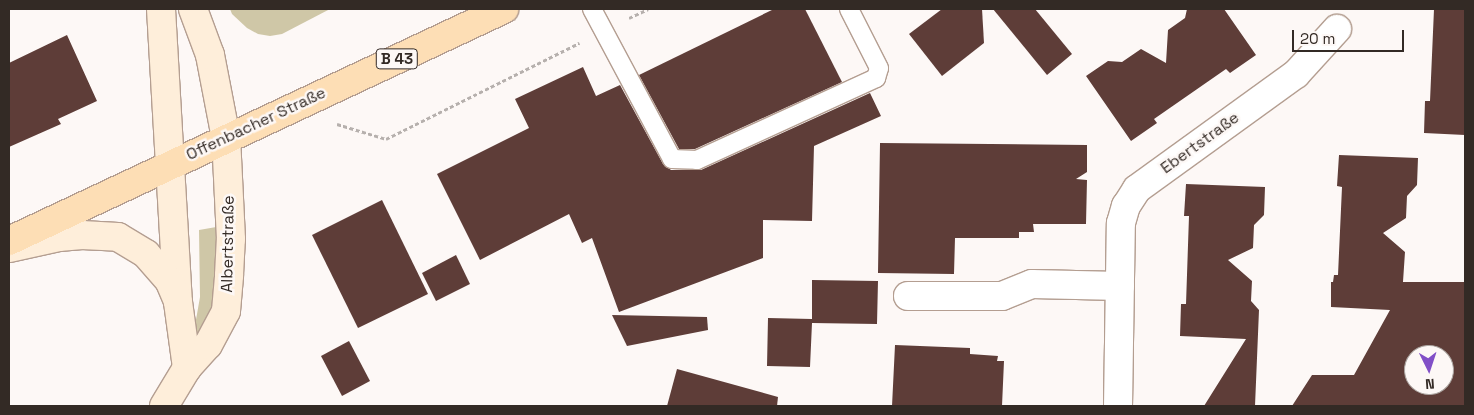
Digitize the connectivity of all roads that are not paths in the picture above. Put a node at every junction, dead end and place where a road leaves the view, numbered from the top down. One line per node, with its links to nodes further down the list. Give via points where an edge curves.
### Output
1 (161, 9): 8 (street)
2 (192, 9): 7 (street, Albertstraße, via 210,55)
3 (504, 9): 7 (main road, Offenbacher Straße / B 43)
4 (592, 9): 5 (lane, via 672,159 697,160 876,78 879,68)
5 (849, 9)
6 (1337, 29): 11 (street, Ebertstraße, via 1296,74 1137,189 1126,206 1121,223)
7 (226, 138): 8 (main road, Offenbacher Straße / B 43); 14 (street, Albertstraße, via 231,239 226,312 208,345)
8 (170, 164): 9 (main road, Offenbacher Straße / B 43); 13 (street)
9 (9, 240)
10 (9, 248): 13 (street, via 59,237 118,237 146,254 169,280)
11 (1120, 286): 12 (street, via 1032,284 1002,296); 16 (street, Ebertstraße)
12 (908, 296)
13 (178, 302): 14 (street)
14 (187, 368): 15 (street, Albertstraße)
15 (164, 406)
16 (1118, 406)

